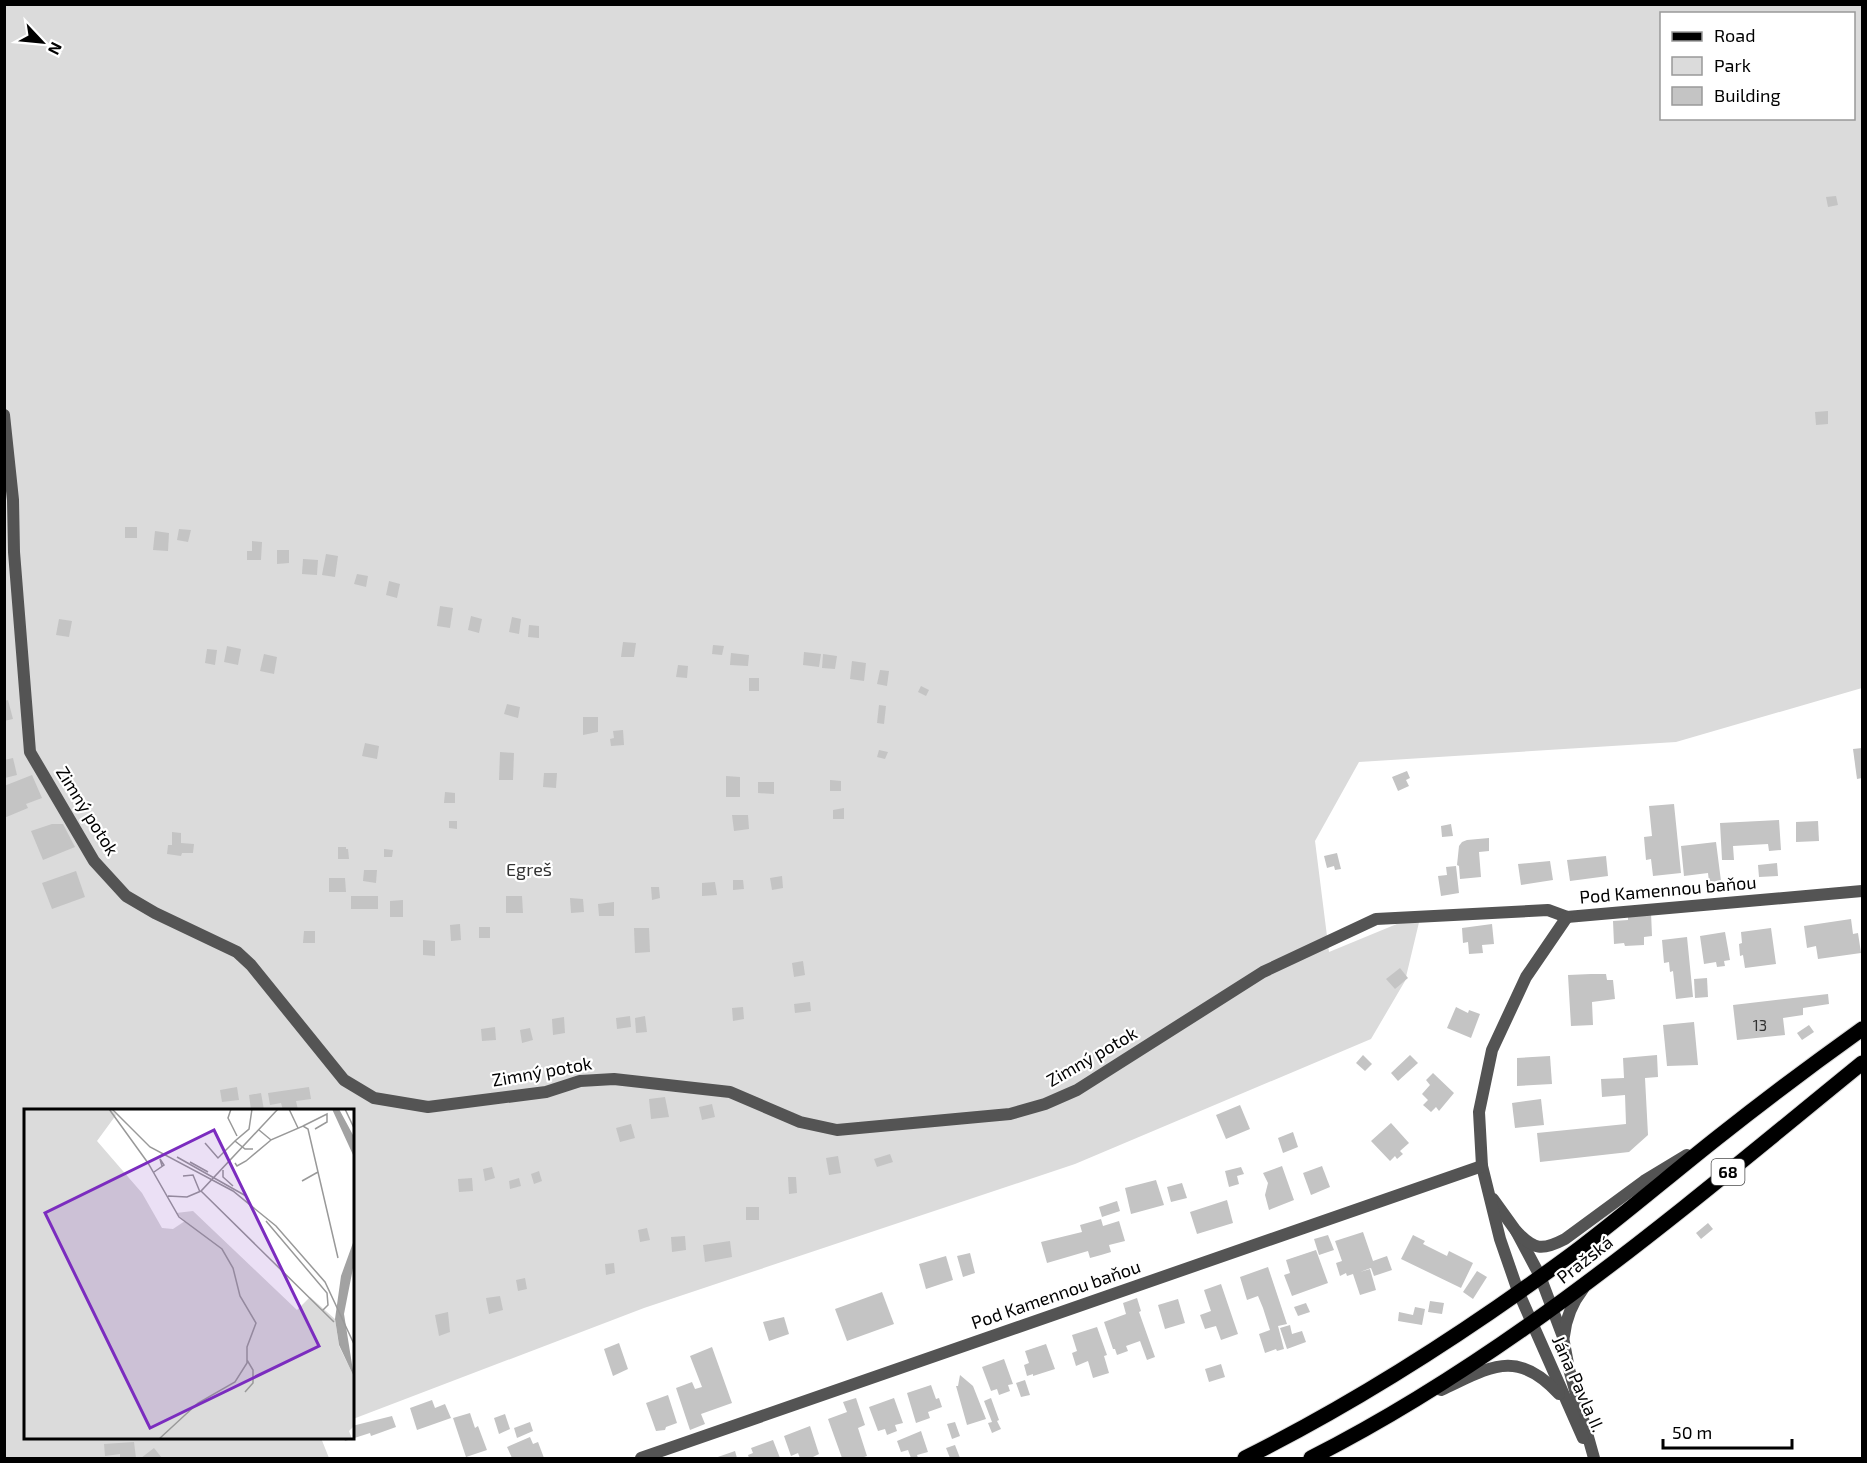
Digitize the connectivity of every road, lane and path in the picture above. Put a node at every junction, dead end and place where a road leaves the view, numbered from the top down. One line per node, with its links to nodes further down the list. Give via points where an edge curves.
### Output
1 (4, 416): 3 (street, Zimný potok, via 30,752 94,861 126,896 237,952 344,1080 374,1098 428,1107 546,1092 580,1081 614,1079 730,1092 800,1122 837,1130 1010,1114 1077,1090 1263,972 1376,919 1548,910)
2 (1863, 891): 3 (street, Pod Kamennou baňou)
3 (1567, 917): 7 (street, Pod Kamennou baňou, via 1526,977 1492,1050 1479,1112)
4 (1863, 1029): 6 (main road, Pražská / 68)
5 (1863, 1063): 11 (main road, Pražská / 68)
6 (1719, 1136): 9 (street, Pražská, via 1644,1181 1554,1245 1536,1246); 10 (main road, Pražská / 68)
7 (1482, 1166): 8 (street, Pod Kamennou baňou); 18 (street, Pod Kamennou baňou)
8 (1489, 1194): 9 (street, Pod Kamennou baňou); 12 (street, Pod Kamennou baňou)
9 (1516, 1231): 10 (street, Pod Kamennou baňou)
10 (1540, 1276): 12 (main road, Pražská / 68); 13 (street, Pod Kamennou baňou)
11 (1591, 1279): 13 (main road, Pražská / 68); 15 (street, via 1574,1301)
12 (1518, 1291): 14 (street, Jána Pavla II.); 19 (main road, Pražská / 68, via 1376,1385)
13 (1554, 1309): 14 (main road, Pražská / 68); 15 (street, Jána Pavla II.)
14 (1532, 1323): 16 (street, Jána Pavla II.); 17 (main road, Pražská / 68)
15 (1563, 1337): 21 (street, Jána Pavla II.)
16 (1565, 1400): 17 (street, via 1536,1373 1507,1365 1491,1367); 21 (street, Jána Pavla II.)
17 (1410, 1404): 20 (main road, Pražská / 68)
18 (641, 1458)
19 (1245, 1458)
20 (1311, 1458)
21 (1593, 1458)

